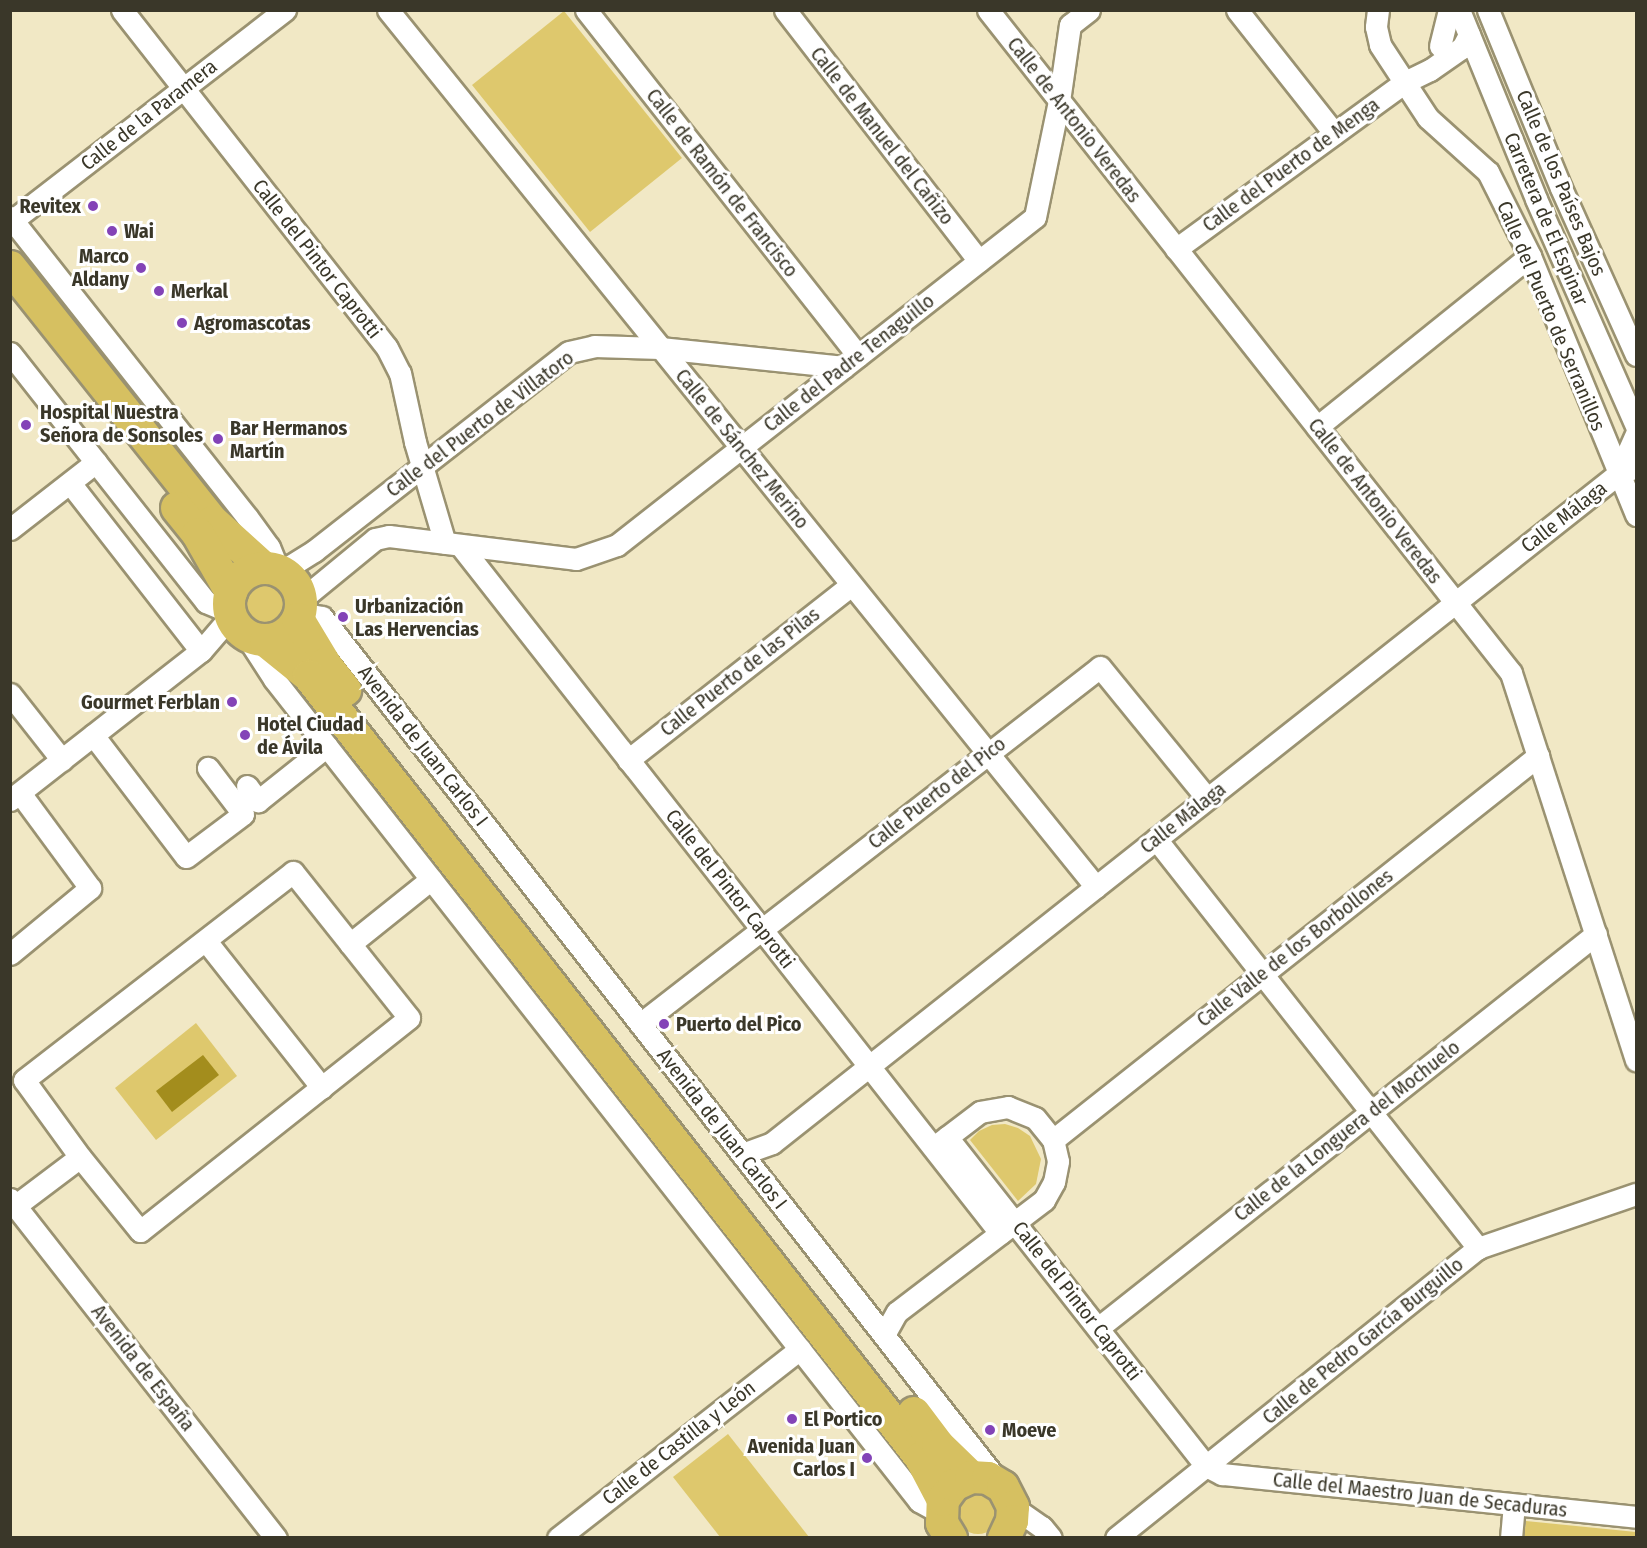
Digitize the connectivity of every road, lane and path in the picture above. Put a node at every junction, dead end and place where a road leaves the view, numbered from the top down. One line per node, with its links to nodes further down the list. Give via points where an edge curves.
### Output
1 (122, 10): 17 (street, Calle del Pintor Caprotti)
2 (285, 10): 17 (street, Calle de la Paramera)
3 (388, 10): 26 (street, Calle de Sánchez Merino)
4 (586, 10): 29 (street, Calle de Ramón de Francisco)
5 (785, 10): 23 (street, Calle de Manuel del Cañizo)
6 (988, 10): 18 (street, Calle de Antonio Veredas)
7 (1089, 10): 18 (street, Calle del Padre Tenaguillo, via 1070,25)
8 (1237, 10): 19 (street)
9 (1378, 10): 16 (street, Calle del Puerto de Serranillos, via 1380,45)
10 (1449, 10): 14 (street)
11 (1459, 10): 13 (street, Carretera de El Espinar)
12 (1488, 10): 28 (street, Calle de los Países Bajos, via 1561,188)
13 (1469, 35): 14 (street, Calle del Puerto de Menga, via 1462,34); 15 (street, Carretera de El Espinar)
14 (1440, 54): 15 (street); 16 (street, Calle del Puerto de Menga, via 1416,67)
15 (1488, 81): 30 (street, Carretera de El Espinar)
16 (1405, 82): 19 (street, Calle del Puerto de Menga); 22 (street, Calle del Puerto de Serranillos, via 1428,118 1488,172)
17 (183, 89): 20 (street, Calle de la Paramera); 35 (street, Calle del Pintor Caprotti, via 387,348 400,373)
18 (1059, 101): 21 (street, Calle de Antonio Veredas); 23 (street, Calle del Padre Tenaguillo, via 1035,217)
19 (1334, 133): 21 (street, Calle del Puerto de Menga)
20 (12, 218): 41 (street, via 247,517 269,547)
21 (1176, 249): 31 (street, Calle de Antonio Veredas)
22 (1530, 256): 31 (street); 36 (street, Calle del Puerto de Serranillos)
23 (979, 261): 29 (street, Calle del Padre Tenaguillo)
24 (10, 267): 41 (highway, via 213,522)
25 (10, 298): 45 (highway, via 198,534)
26 (660, 348): 29 (street, Calle del Puerto de Villatoro); 33 (street, Calle de Sánchez Merino); 35 (street, Calle del Puerto de Villatoro, via 594,346 569,352)
27 (10, 353): 34 (street)
28 (1636, 355)
29 (851, 361): 33 (street, Calle del Padre Tenaguillo)
30 (1636, 426)
31 (1317, 428): 43 (street, Calle de Antonio Veredas)
32 (1636, 434): 36 (street, Calle Málaga)
33 (741, 448): 40 (street, Calle del Padre Tenaguillo, via 617,545 576,559); 42 (street, Calle de Sánchez Merino)
34 (96, 462): 37 (street); 45 (street, via 206,602)
35 (422, 466): 40 (street, Calle del Pintor Caprotti); 41 (street, Calle del Puerto de Villatoro, via 314,551)
36 (1630, 473): 38 (street, Calle del Puerto de Serranillos); 43 (street, Calle Málaga)
37 (70, 483): 39 (street); 46 (street)
38 (1636, 515)
39 (10, 529)
40 (452, 544): 44 (street, Calle del Padre Tenaguillo, via 389,536 375,539); 53 (street, Calle del Pintor Caprotti)
41 (274, 569): 44 (highway, via 295,582); 45 (highway, via 249,571 238,579)
42 (852, 585): 50 (street, Calle de Sánchez Merino); 53 (street, Calle Puerto de las Pilas)
43 (1455, 603): 51 (street, Calle de Antonio Veredas, via 1511,673); 57 (street, Calle Málaga)
44 (300, 611): 45 (highway, via 285,635); 67 (street, Avenida de Juan Carlos I, via 322,617); 84 (highway, Avenida de Juan Carlos I, via 332,674 938,1444)
45 (241, 621): 46 (street); 49 (street, via 274,679); 88 (highway, via 317,685 921,1458)
46 (201, 651): 48 (street)
47 (10, 694): 52 (street)
48 (93, 735): 52 (street); 54 (street, via 186,857 243,814)
49 (327, 746): 55 (street, via 258,801); 59 (street)
50 (988, 754): 57 (street, Calle Puerto del Pico, via 1100,667); 60 (street, Calle de Sánchez Merino); 61 (street, Calle Puerto del Pico)
51 (1538, 756): 62 (street, Calle de Antonio Veredas); 66 (street, Calle Valle de los Borbollones)
52 (62, 760): 56 (street)
53 (628, 760): 61 (street, Calle del Pintor Caprotti)
54 (208, 768)
55 (247, 786)
56 (15, 796): 65 (street, via 90,888)
57 (1208, 798): 58 (street, Calle Málaga)
58 (1156, 839): 60 (street, Calle Málaga); 66 (street)
59 (431, 879): 64 (street); 82 (street)
60 (1096, 887): 69 (street, Calle Málaga)
61 (761, 930): 67 (street, Calle Puerto del Pico); 69 (street, Calle del Pintor Caprotti)
62 (1596, 934): 68 (street, Calle de Antonio Veredas); 71 (street, Calle de la Longuera del Mochuelo)
63 (206, 941): 64 (street, via 293,872); 70 (street); 75 (street, via 24,1080)
64 (350, 944): 70 (street, via 409,1018)
65 (10, 954)
66 (1262, 974): 71 (street); 72 (street, Calle Valle de los Borbollones)
67 (640, 1024): 74 (street, Avenida de Juan Carlos I)
68 (1636, 1060)
69 (868, 1066): 73 (street, Calle del Pintor Caprotti); 74 (street, Calle Málaga, via 772,1143)
70 (322, 1088): 75 (street, via 140,1231)
71 (1371, 1112): 79 (street); 81 (street, Calle de la Longuera del Mochuelo)
72 (1053, 1140): 73 (street, via 1035,1118 1008,1107 980,1112); 78 (street, via 1058,1161 1054,1182 1044,1200)
73 (940, 1143): 78 (street, Calle del Pintor Caprotti)
74 (742, 1154): 80 (street, Avenida de Juan Carlos I)
75 (80, 1157): 77 (street)
76 (1636, 1194): 79 (street, Calle de Pedro García Burguillo)
77 (13, 1203): 89 (street, Avenida de España)
78 (1007, 1228): 80 (street); 81 (street, Calle del Pintor Caprotti)
79 (1478, 1248): 83 (street, Calle de Pedro García Burguillo)
80 (877, 1326): 87 (street, Avenida de Juan Carlos I)
81 (1098, 1328): 83 (street, Calle del Pintor Caprotti)
82 (800, 1349): 88 (street, via 919,1502); 90 (street, Calle de Castilla y León)
83 (1206, 1466): 85 (street, Calle del Maestro Juan de Secaduras, via 1222,1474); 92 (street, Calle de Pedro García Burguillo)
84 (971, 1477): 87 (highway, via 988,1478); 88 (highway, via 954,1485)
85 (1514, 1504): 86 (street, Calle del Maestro Juan de Secaduras); 93 (street)
86 (1636, 1517)
87 (1010, 1518): 91 (street, Avenida de Juan Carlos I, via 1042,1527)
88 (941, 1522)
89 (276, 1538)
90 (558, 1538)
91 (1051, 1538)
92 (1116, 1538)
93 (1511, 1538)

